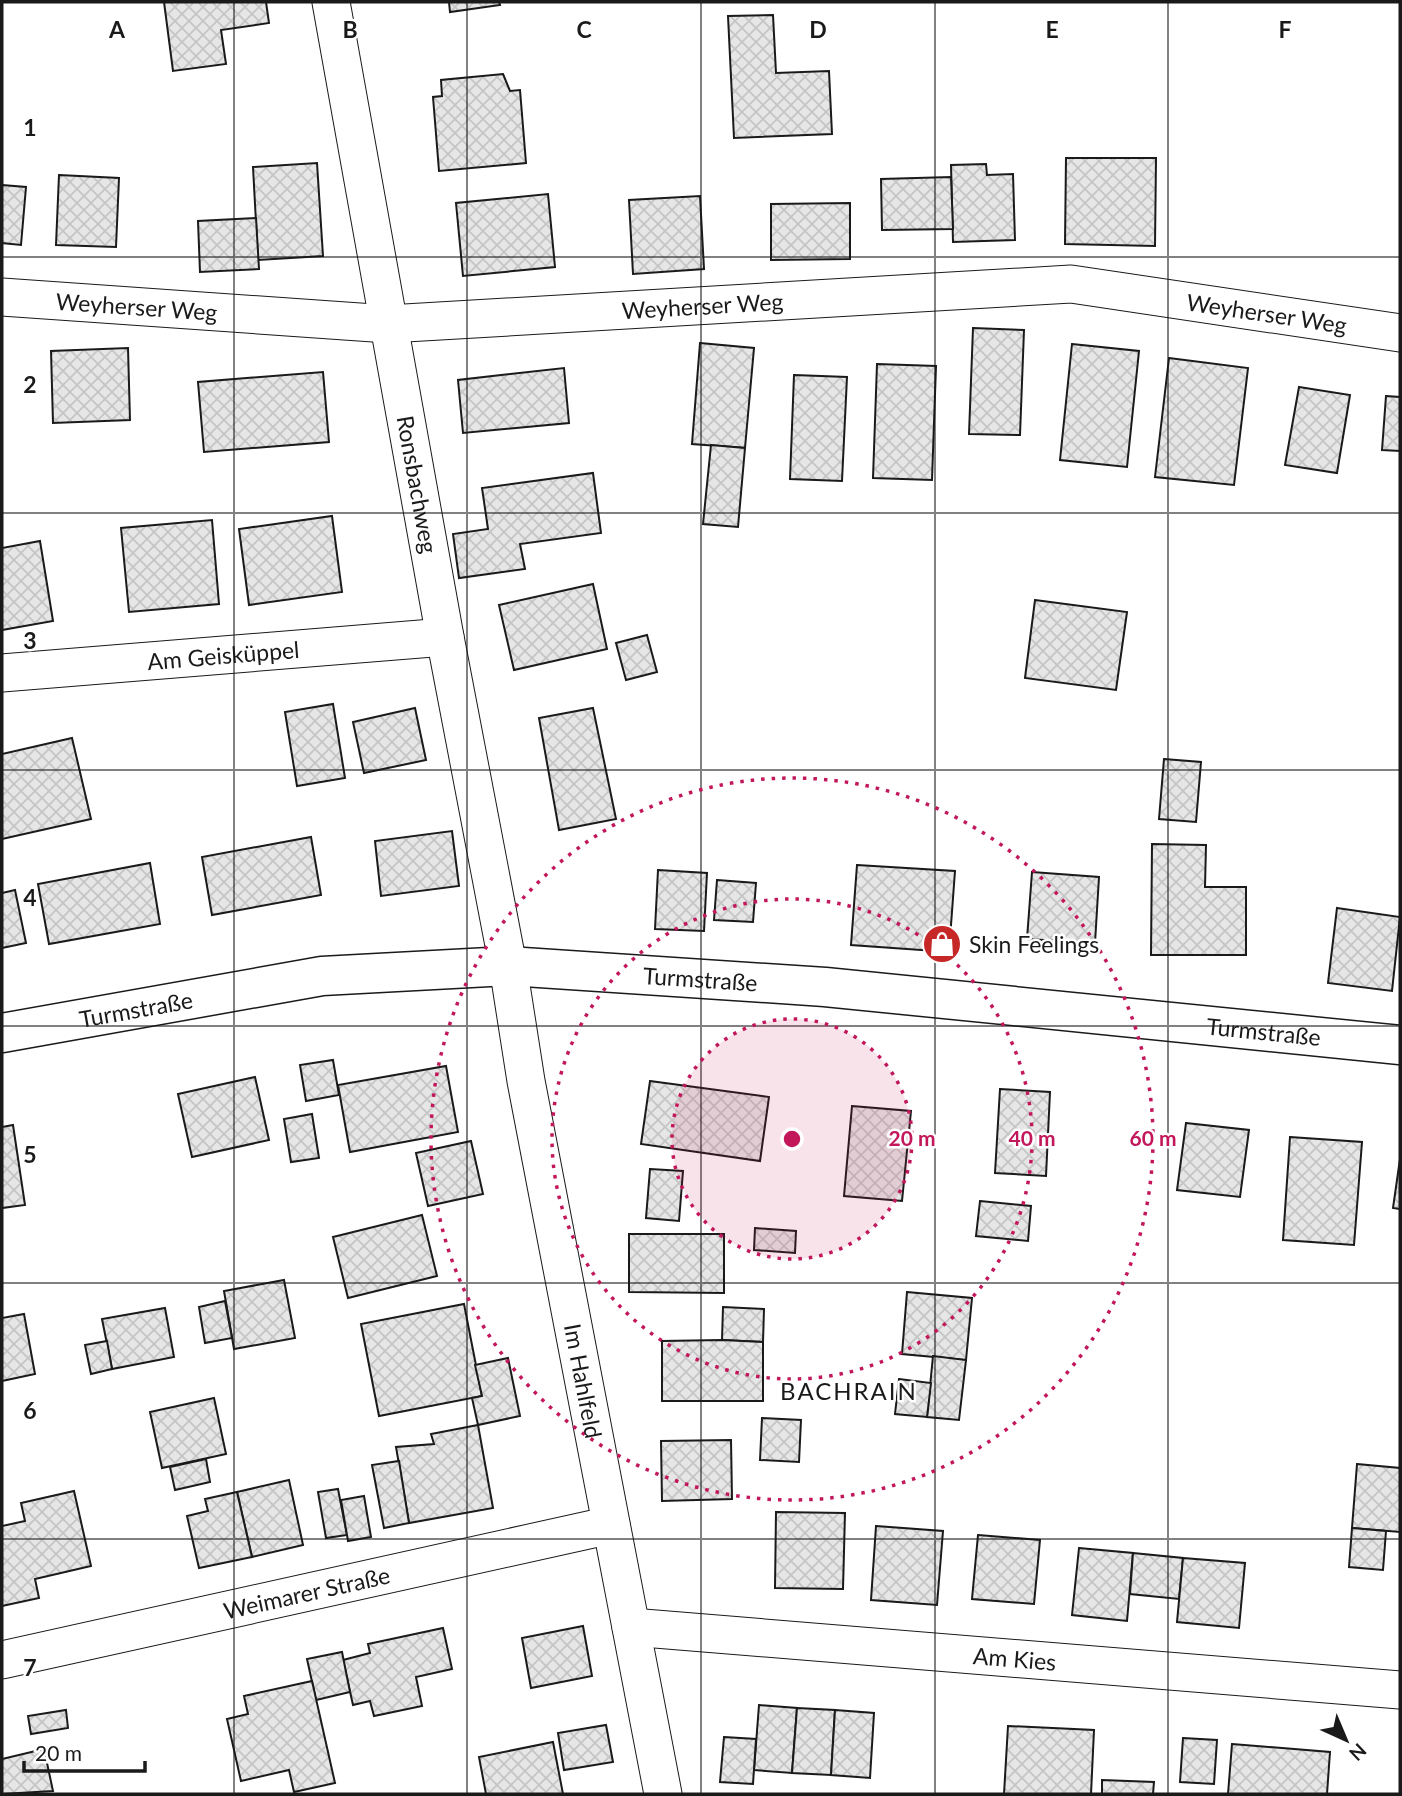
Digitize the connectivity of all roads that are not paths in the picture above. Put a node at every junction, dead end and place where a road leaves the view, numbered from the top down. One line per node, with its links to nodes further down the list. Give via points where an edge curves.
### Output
1 (331, 2): 3 (street, Ronsbachweg)
2 (2, 297): 3 (street, Weyherser Weg)
3 (388, 324): 4 (street, Weyherser Weg, via 1071,284); 5 (street, Ronsbachweg)
4 (1400, 333)
5 (445, 637): 6 (street, Am Geisküppel); 7 (street, Ronsbachweg)
6 (2, 673)
7 (509, 966): 8 (main road, Turmstraße, via 322,976); 9 (main road, Turmstraße, via 825,986); 10 (street, Im Hahlfeld, via 528,1094)
8 (2, 1033)
9 (1400, 1045)
10 (611, 1525): 11 (street, Im Hahlfeld); 12 (street, Weimarer Straße)
11 (631, 1627): 13 (street, Am Kies); 14 (street, Im Hahlfeld)
12 (2, 1660)
13 (1400, 1690)
14 (663, 1794)

